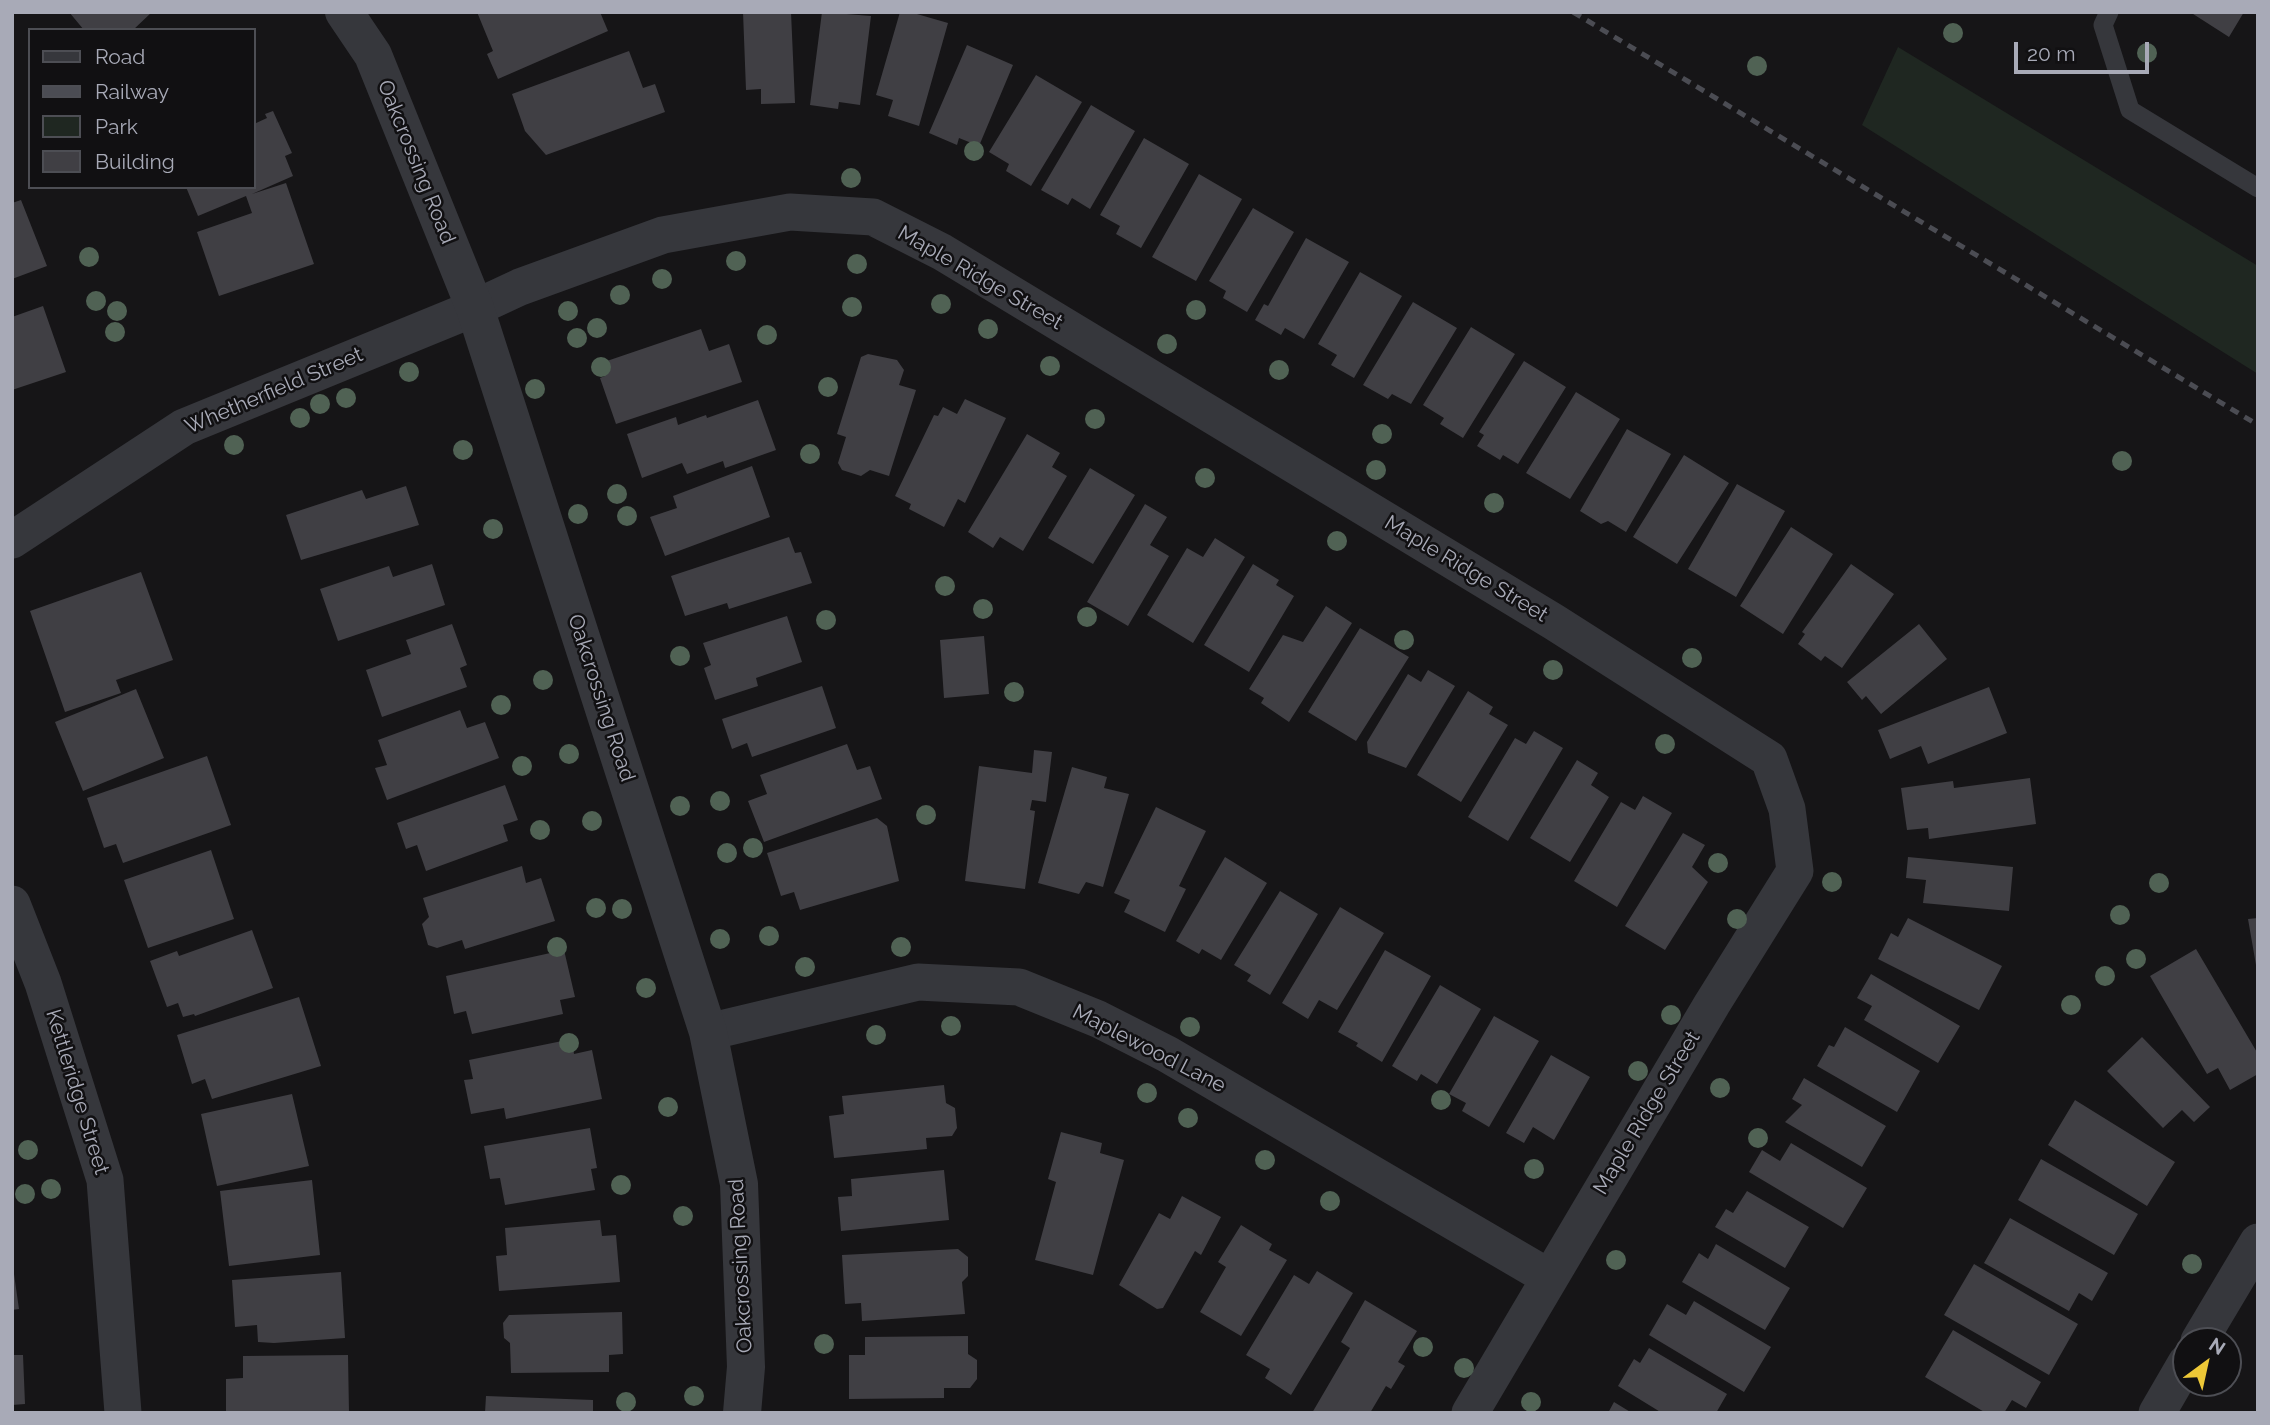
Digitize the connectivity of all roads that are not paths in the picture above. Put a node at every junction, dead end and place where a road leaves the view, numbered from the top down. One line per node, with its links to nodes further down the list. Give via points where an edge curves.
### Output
1 (344, 12): 4 (street, Oakcrossing Road, via 373,55)
2 (2109, 12): 3 (lane, via 2103,25 2130,110)
3 (2258, 188)
4 (475, 308): 5 (street, Whetherfield Street, via 184,427); 7 (street, Oakcrossing Road); 9 (street, Maple Ridge Street, via 663,235 790,212 873,217 942,251 1554,622 1769,759 1787,809 1794,871)
5 (12, 540)
6 (12, 904): 12 (street, Kettleridge Street, via 43,984 106,1180)
7 (708, 1032): 9 (street, Maplewood Lane, via 918,982 1019,987 1167,1054); 13 (street, Oakcrossing Road, via 739,1184 746,1367)
8 (2258, 1242): 10 (street)
9 (1550, 1278): 14 (street, Maple Ridge Street)
10 (2207, 1327)
11 (2172, 1387): 15 (street)
12 (123, 1413)
13 (743, 1413)
14 (1470, 1413)
15 (2157, 1413)

